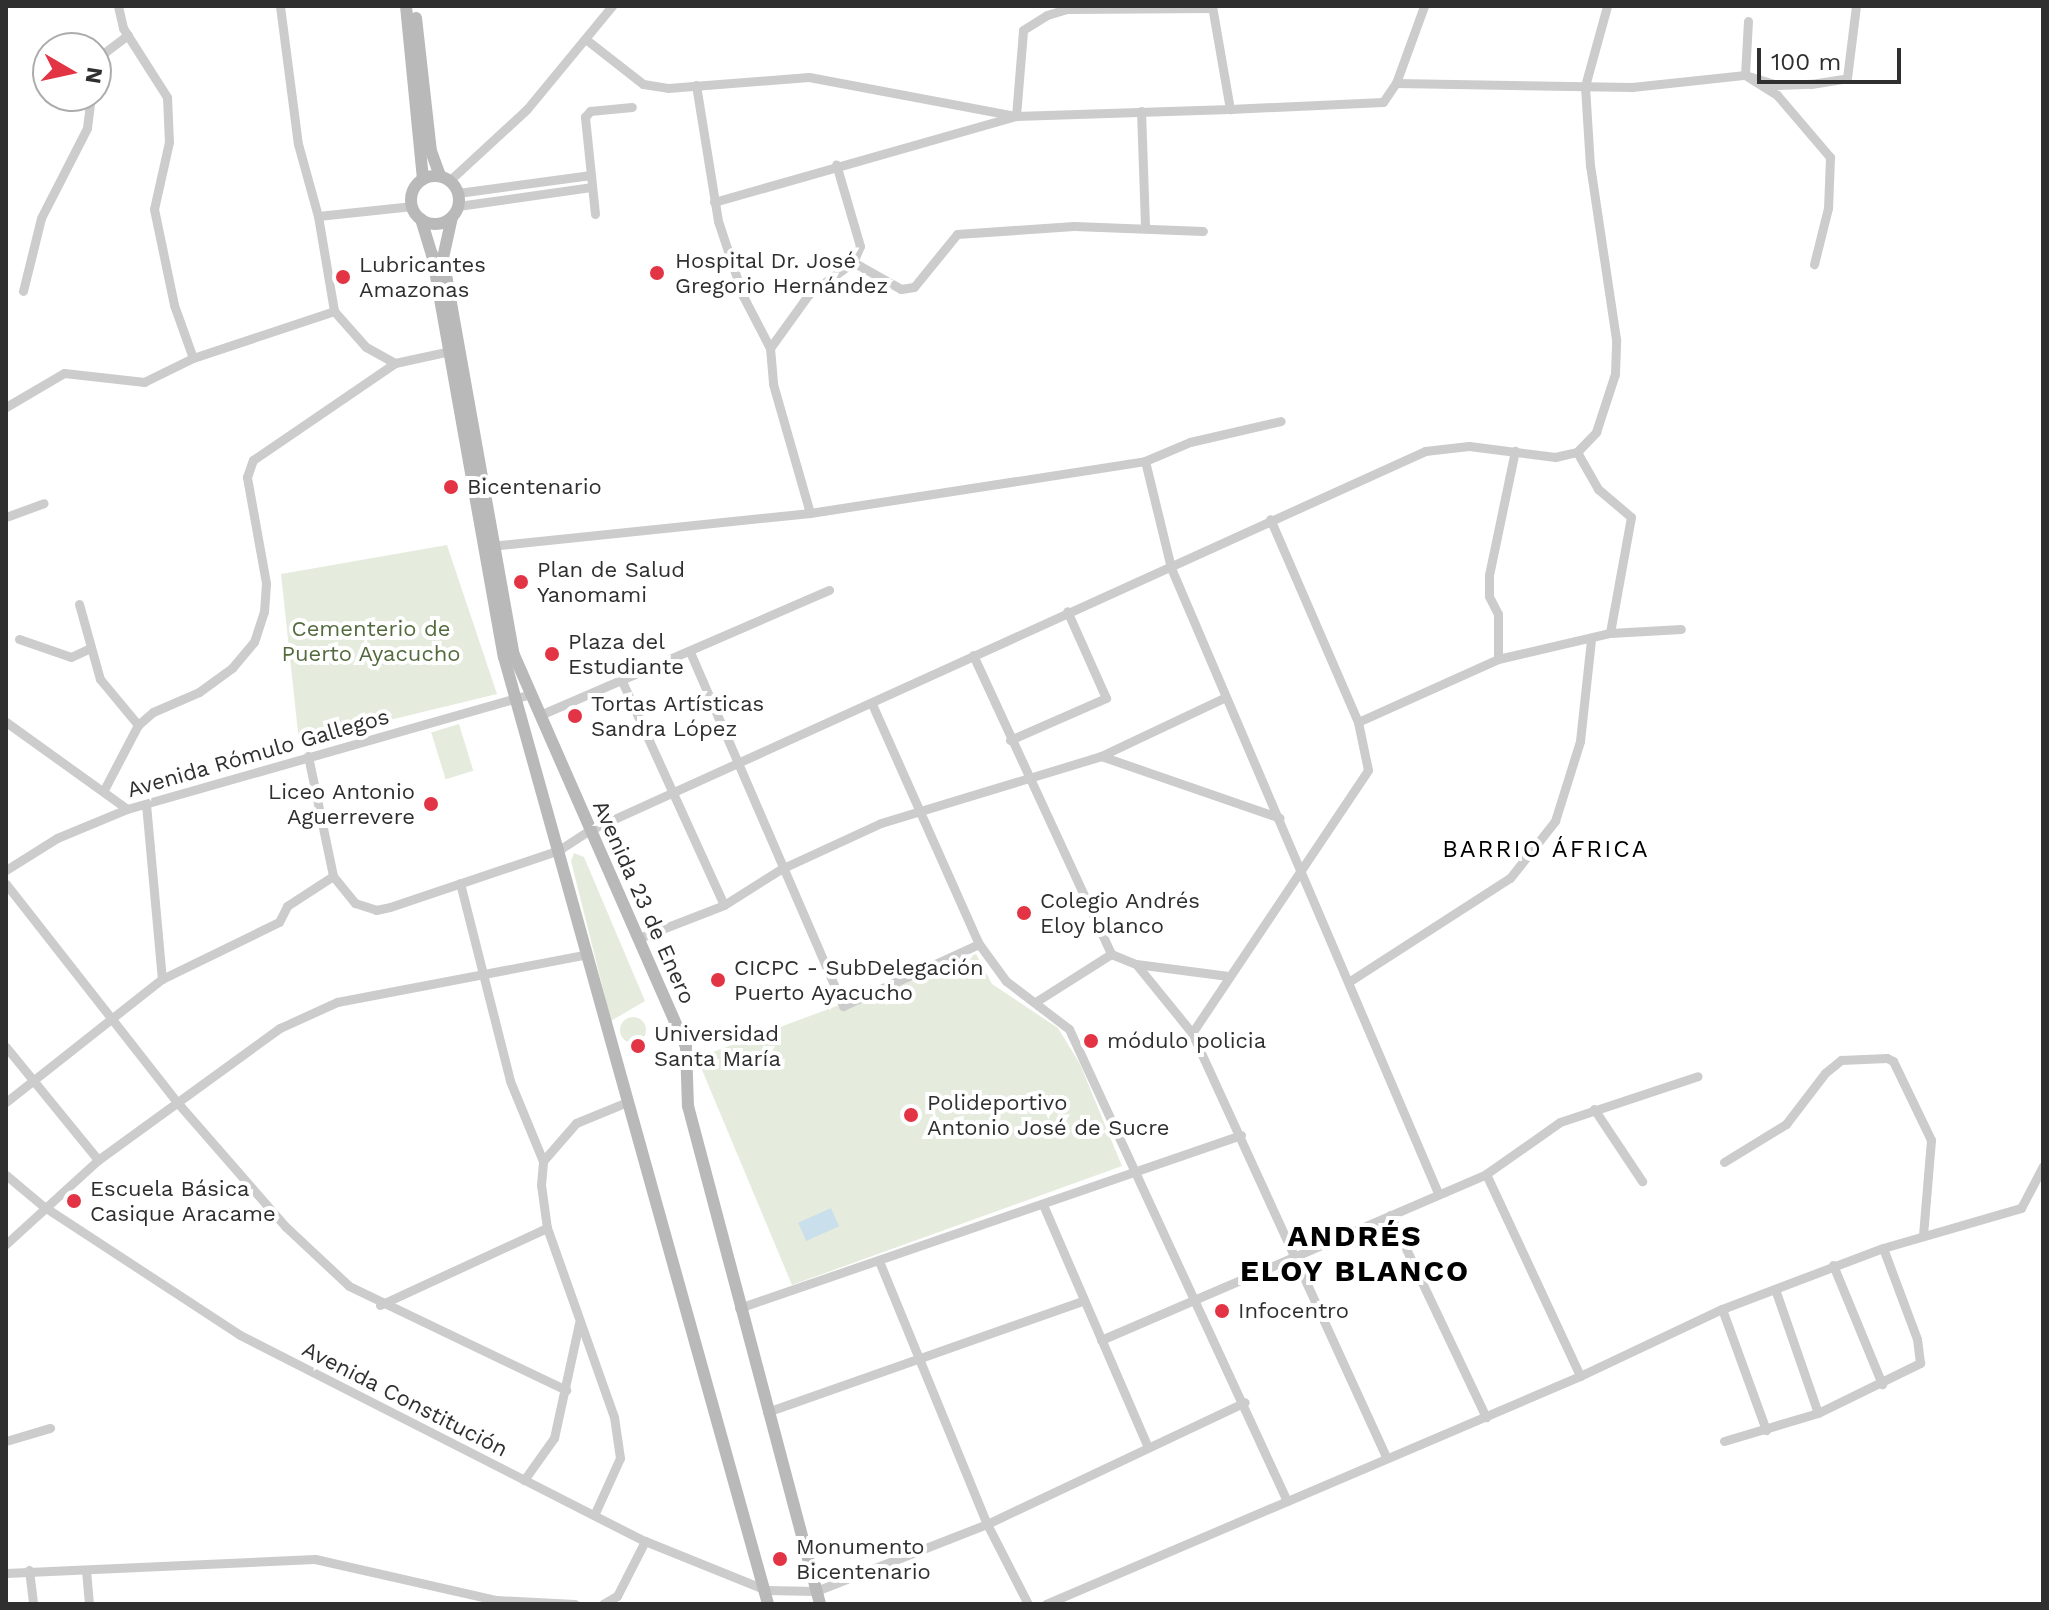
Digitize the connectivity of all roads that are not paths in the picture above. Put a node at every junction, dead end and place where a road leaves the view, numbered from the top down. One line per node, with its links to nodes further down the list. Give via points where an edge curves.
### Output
1 (118, 6): 11 (street)
2 (280, 6): 32 (street, via 298,144)
3 (406, 6): 26 (main road)
4 (414, 6): 25 (main road, via 431,151)
5 (612, 6): 12 (street)
6 (1424, 6): 15 (street)
7 (1607, 6): 17 (street)
8 (1856, 6): 14 (street, via 1847,78 1777,85)
9 (1212, 7): 19 (street); 22 (street, via 1067,9 1032,23 1022,38)
10 (1748, 21): 14 (street)
11 (128, 35): 13 (street); 42 (street, via 167,97 169,142 154,209 174,305)
12 (588, 41): 16 (street, via 643,84); 25 (street, via 527,109)
13 (112, 47)
14 (1745, 75): 17 (street); 37 (street, via 1777,95 1830,157 1828,208)
15 (1396, 83): 17 (street); 19 (street, via 1383,102)
16 (696, 85): 22 (street, via 809,77); 28 (street)
17 (1585, 86): 47 (street, via 1590,166 1616,339 1615,374 1604,411 1596,432)
18 (632, 107): 24 (street, via 590,111 585,117)
19 (1230, 109): 20 (street)
20 (1141, 111): 22 (street); 34 (street)
21 (89, 112): 38 (street, via 87,128 41,218)
22 (1016, 116): 23 (street)
23 (836, 164): 28 (street); 36 (street, via 860,246)
24 (591, 175): 27 (street); 29 (street)
25 (445, 178): 26 (main road); 29 (main road)
26 (423, 179): 30 (main road, via 412,191)
27 (591, 187): 29 (street); 31 (street)
28 (714, 202): 40 (street, via 743,296)
29 (456, 205): 33 (main road, via 440,223); 53 (main road, Avenida 23 de Enero, via 443,258)
30 (412, 206): 32 (street); 33 (main road, Avenida 23 de Enero)
31 (595, 214)
32 (318, 216): 39 (street)
33 (421, 219): 41 (main road, Avenida 23 de Enero)
34 (1145, 226): 35 (street); 36 (street, via 957,234 914,287 901,289)
35 (1203, 231)
36 (853, 262): 40 (street, via 809,294)
37 (1814, 264)
38 (23, 291)
39 (334, 311): 42 (street); 43 (street, via 366,347)
40 (770, 348): 50 (street, via 773,384)
41 (450, 351): 43 (street); 53 (main road, Avenida 23 de Enero)
42 (193, 358): 44 (street, via 144,382 64,373 45,379)
43 (395, 363): 74 (street, via 253,460 247,477 266,583 254,642 232,668 199,692 153,712)
44 (6, 407)
45 (1281, 421): 48 (street, via 1190,442)
46 (1515, 451): 47 (street, via 1555,457); 52 (street, via 1469,446 1425,451); 65 (street, via 1489,575 1489,596 1498,614)
47 (1577, 452): 59 (street, via 1598,489 1631,517)
48 (1145, 461): 50 (street); 54 (street)
49 (44, 503): 51 (street)
50 (810, 513): 53 (street)
51 (6, 517)
52 (1270, 519): 54 (street); 73 (street)
53 (488, 546): 67 (main road, Avenida 23 de Enero, via 514,655); 69 (main road, Avenida 23 de Enero)
54 (1171, 568): 57 (street); 68 (street)
55 (829, 590): 63 (street)
56 (79, 604): 62 (street)
57 (1067, 611): 64 (street); 75 (street, via 1106,698)
58 (1681, 629): 59 (street)
59 (1610, 633): 61 (street)
60 (19, 639): 62 (street, via 71,657)
61 (1591, 640): 65 (street); 103 (street, via 1580,741 1555,821 1510,878)
62 (90, 648): 74 (street, via 100,679)
63 (690, 652): 66 (street); 78 (street)
64 (973, 655): 70 (street); 75 (street)
65 (1498, 659): 73 (street)
66 (621, 679): 71 (street); 81 (street)
67 (530, 694): 69 (street, Avenida Rómulo Gallegos); 71 (main road, Avenida 23 de Enero)
68 (1226, 697): 77 (street); 85 (street)
69 (516, 699): 76 (street, Avenida Rómulo Gallegos); 87 (main road, Avenida 23 de Enero)
70 (872, 704): 78 (street); 84 (street)
71 (540, 715): 86 (main road, Avenida 23 de Enero)
72 (6, 722): 80 (street)
73 (1358, 722): 91 (street, via 1368,770)
74 (138, 725): 80 (street)
75 (1010, 740): 79 (street)
76 (308, 756): 82 (street, Avenida Rómulo Gallegos); 90 (street)
77 (1101, 756): 79 (street); 85 (street)
78 (738, 764): 81 (street); 88 (street)
79 (1025, 777): 84 (street); 97 (street)
80 (105, 788): 83 (street)
81 (672, 795): 86 (street); 94 (street)
82 (146, 804): 83 (street, Avenida Rómulo Gallegos); 102 (street)
83 (127, 809): 89 (street, Avenida Rómulo Gallegos, via 57,838)
84 (920, 815): 88 (street, via 881,823); 96 (street)
85 (1280, 818): 91 (street)
86 (590, 830): 87 (street); 95 (main road, Avenida 23 de Enero)
87 (559, 850): 92 (street); 98 (main road, Avenida 23 de Enero)
88 (781, 869): 94 (street); 96 (street, via 843,1006)
89 (6, 870)
90 (333, 876): 92 (street, via 355,903 376,910); 102 (street, via 287,906 279,922)
91 (1300, 878): 101 (street); 103 (street)
92 (460, 883): 100 (street)
93 (6, 884): 105 (street)
94 (724, 905): 95 (street)
95 (639, 938): 138 (main road, Avenida 23 de Enero, via 686,1047 688,1106)
96 (979, 944): 104 (street, via 1006,981)
97 (1111, 954): 99 (street); 104 (street)
98 (583, 955): 100 (street); 112 (main road, Avenida 23 de Enero)
99 (1136, 964): 101 (street); 106 (street)
100 (480, 974): 110 (street, via 318,1010 280,1028); 116 (street, via 510,1081)
101 (1228, 976): 106 (street)
102 (162, 979): 105 (street)
103 (1350, 981): 123 (street)
104 (1037, 1001): 119 (street, via 1069,1029)
105 (112, 1021): 109 (street); 110 (street)
106 (1192, 1033): 114 (street)
107 (6, 1047): 109 (street)
108 (1698, 1076): 113 (street)
109 (34, 1082): 111 (street); 115 (street)
110 (176, 1101): 115 (street); 137 (street, via 286,1227 349,1286)
111 (6, 1102)
112 (627, 1102): 116 (street, via 576,1123); 164 (main road, Avenida 23 de Enero)
113 (1594, 1109): 120 (street, via 1560,1122); 122 (street)
114 (1241, 1135): 119 (street); 131 (street)
115 (98, 1160): 124 (street)
116 (543, 1161): 127 (street)
117 (1724, 1162): 128 (street, via 1786,1124 1841,1060 1887,1058 1931,1140)
118 (2043, 1166): 128 (street, via 2021,1208)
119 (1133, 1174): 125 (street); 136 (street)
120 (1486, 1174): 123 (street); 143 (street)
121 (6, 1175): 124 (street, Avenida Constitución)
122 (1642, 1181)
123 (1438, 1193): 126 (street)
124 (43, 1206): 129 (street); 156 (street, Avenida Constitución, via 240,1335)
125 (1044, 1207): 132 (street); 135 (street)
126 (1390, 1215): 131 (street); 149 (street)
127 (547, 1228): 137 (street); 140 (street)
128 (1923, 1236): 130 (street)
129 (6, 1244)
130 (1883, 1248): 133 (street); 144 (street, via 1917,1339 1920,1363)
131 (1295, 1260): 136 (street); 155 (street)
132 (879, 1261): 138 (street); 142 (street)
133 (1833, 1265): 134 (street); 144 (street)
134 (1775, 1289): 139 (street); 148 (street)
135 (1083, 1301): 141 (street); 142 (street)
136 (1196, 1301): 141 (street); 146 (street)
137 (380, 1305): 145 (street)
138 (739, 1308): 147 (main road, Avenida 23 de Enero)
139 (1722, 1309): 143 (street); 151 (street)
140 (580, 1320): 145 (street); 158 (street, via 614,1417 620,1458)
141 (1101, 1340): 154 (street)
142 (918, 1363): 147 (street); 159 (street)
143 (1580, 1376): 149 (street)
144 (1882, 1384): 148 (street)
145 (566, 1390): 156 (street, via 554,1438)
146 (1245, 1402): 154 (street); 157 (street)
147 (767, 1412): 165 (main road, Avenida 23 de Enero)
148 (1818, 1413): 151 (street)
149 (1486, 1417): 155 (street)
150 (50, 1428): 152 (street)
151 (1766, 1430): 153 (street)
152 (6, 1441)
153 (1724, 1441)
154 (1148, 1447): 159 (street)
155 (1386, 1457): 157 (street)
156 (524, 1480): 158 (street, Avenida Constitución)
157 (1287, 1501): 172 (street)
158 (596, 1511): 160 (street, Avenida Constitución)
159 (987, 1524): 165 (street); 171 (street)
160 (645, 1541): 164 (street, Avenida Constitución); 169 (street, via 617,1596)
161 (29, 1570): 162 (street); 163 (street); 166 (street)
162 (86, 1570): 167 (street); 168 (street, via 315,1559 496,1600)
163 (6, 1573)
164 (766, 1590): 165 (street, Avenida Constitución); 170 (main road, Avenida 23 de Enero)
165 (818, 1598)
166 (33, 1604)
167 (89, 1604)
168 (575, 1604)
169 (603, 1604)
170 (768, 1604)
171 (1028, 1604)
172 (1046, 1604)

